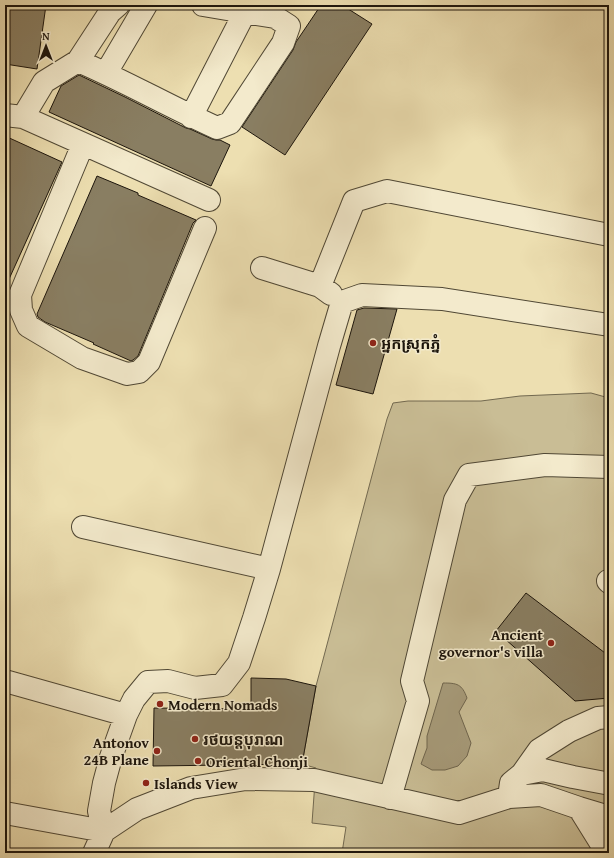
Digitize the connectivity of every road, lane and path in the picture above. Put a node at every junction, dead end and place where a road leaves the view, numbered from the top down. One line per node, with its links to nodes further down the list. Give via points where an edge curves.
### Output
1 (118, 5): 5 (street, via 110,12)
2 (146, 5): 6 (street)
3 (203, 5): 4 (street)
4 (245, 12): 8 (street); 8 (street, via 275,17 289,26 283,43 230,123 217,128)
5 (78, 61): 6 (street); 7 (street, via 44,82)
6 (106, 73): 8 (street)
7 (14, 116): 9 (street)
8 (191, 117)
9 (83, 144): 10 (street); 11 (street, via 20,295 21,310 28,326 82,358 127,374 139,372 149,362)
10 (209, 200)
11 (206, 228)
12 (609, 235): 14 (street, via 387,191 354,201)
13 (262, 268): 14 (street)
14 (320, 286): 15 (street)
15 (342, 302): 16 (street, via 362,295 442,299); 19 (street)
16 (609, 325)
17 (609, 467): 26 (street, via 545,465 469,475 455,500 412,681 418,701)
18 (82, 527): 19 (street)
19 (269, 569): 21 (street, via 239,663 222,685 195,688 168,681 148,682 134,699)
20 (5, 681): 21 (street)
21 (126, 715): 30 (street, via 104,783 100,811)
22 (609, 717): 23 (street, via 598,718 569,731 539,750)
23 (522, 774): 24 (street, via 543,770); 25 (street, via 511,783)
24 (609, 783)
25 (509, 797): 26 (street, via 459,813); 27 (street, via 541,795)
26 (390, 798): 30 (street, via 314,780 246,779 191,788 137,809)
27 (579, 808): 29 (street); 32 (street)
28 (5, 813): 30 (street)
29 (609, 817)
30 (104, 831): 31 (street)
31 (94, 853)
32 (608, 853)

